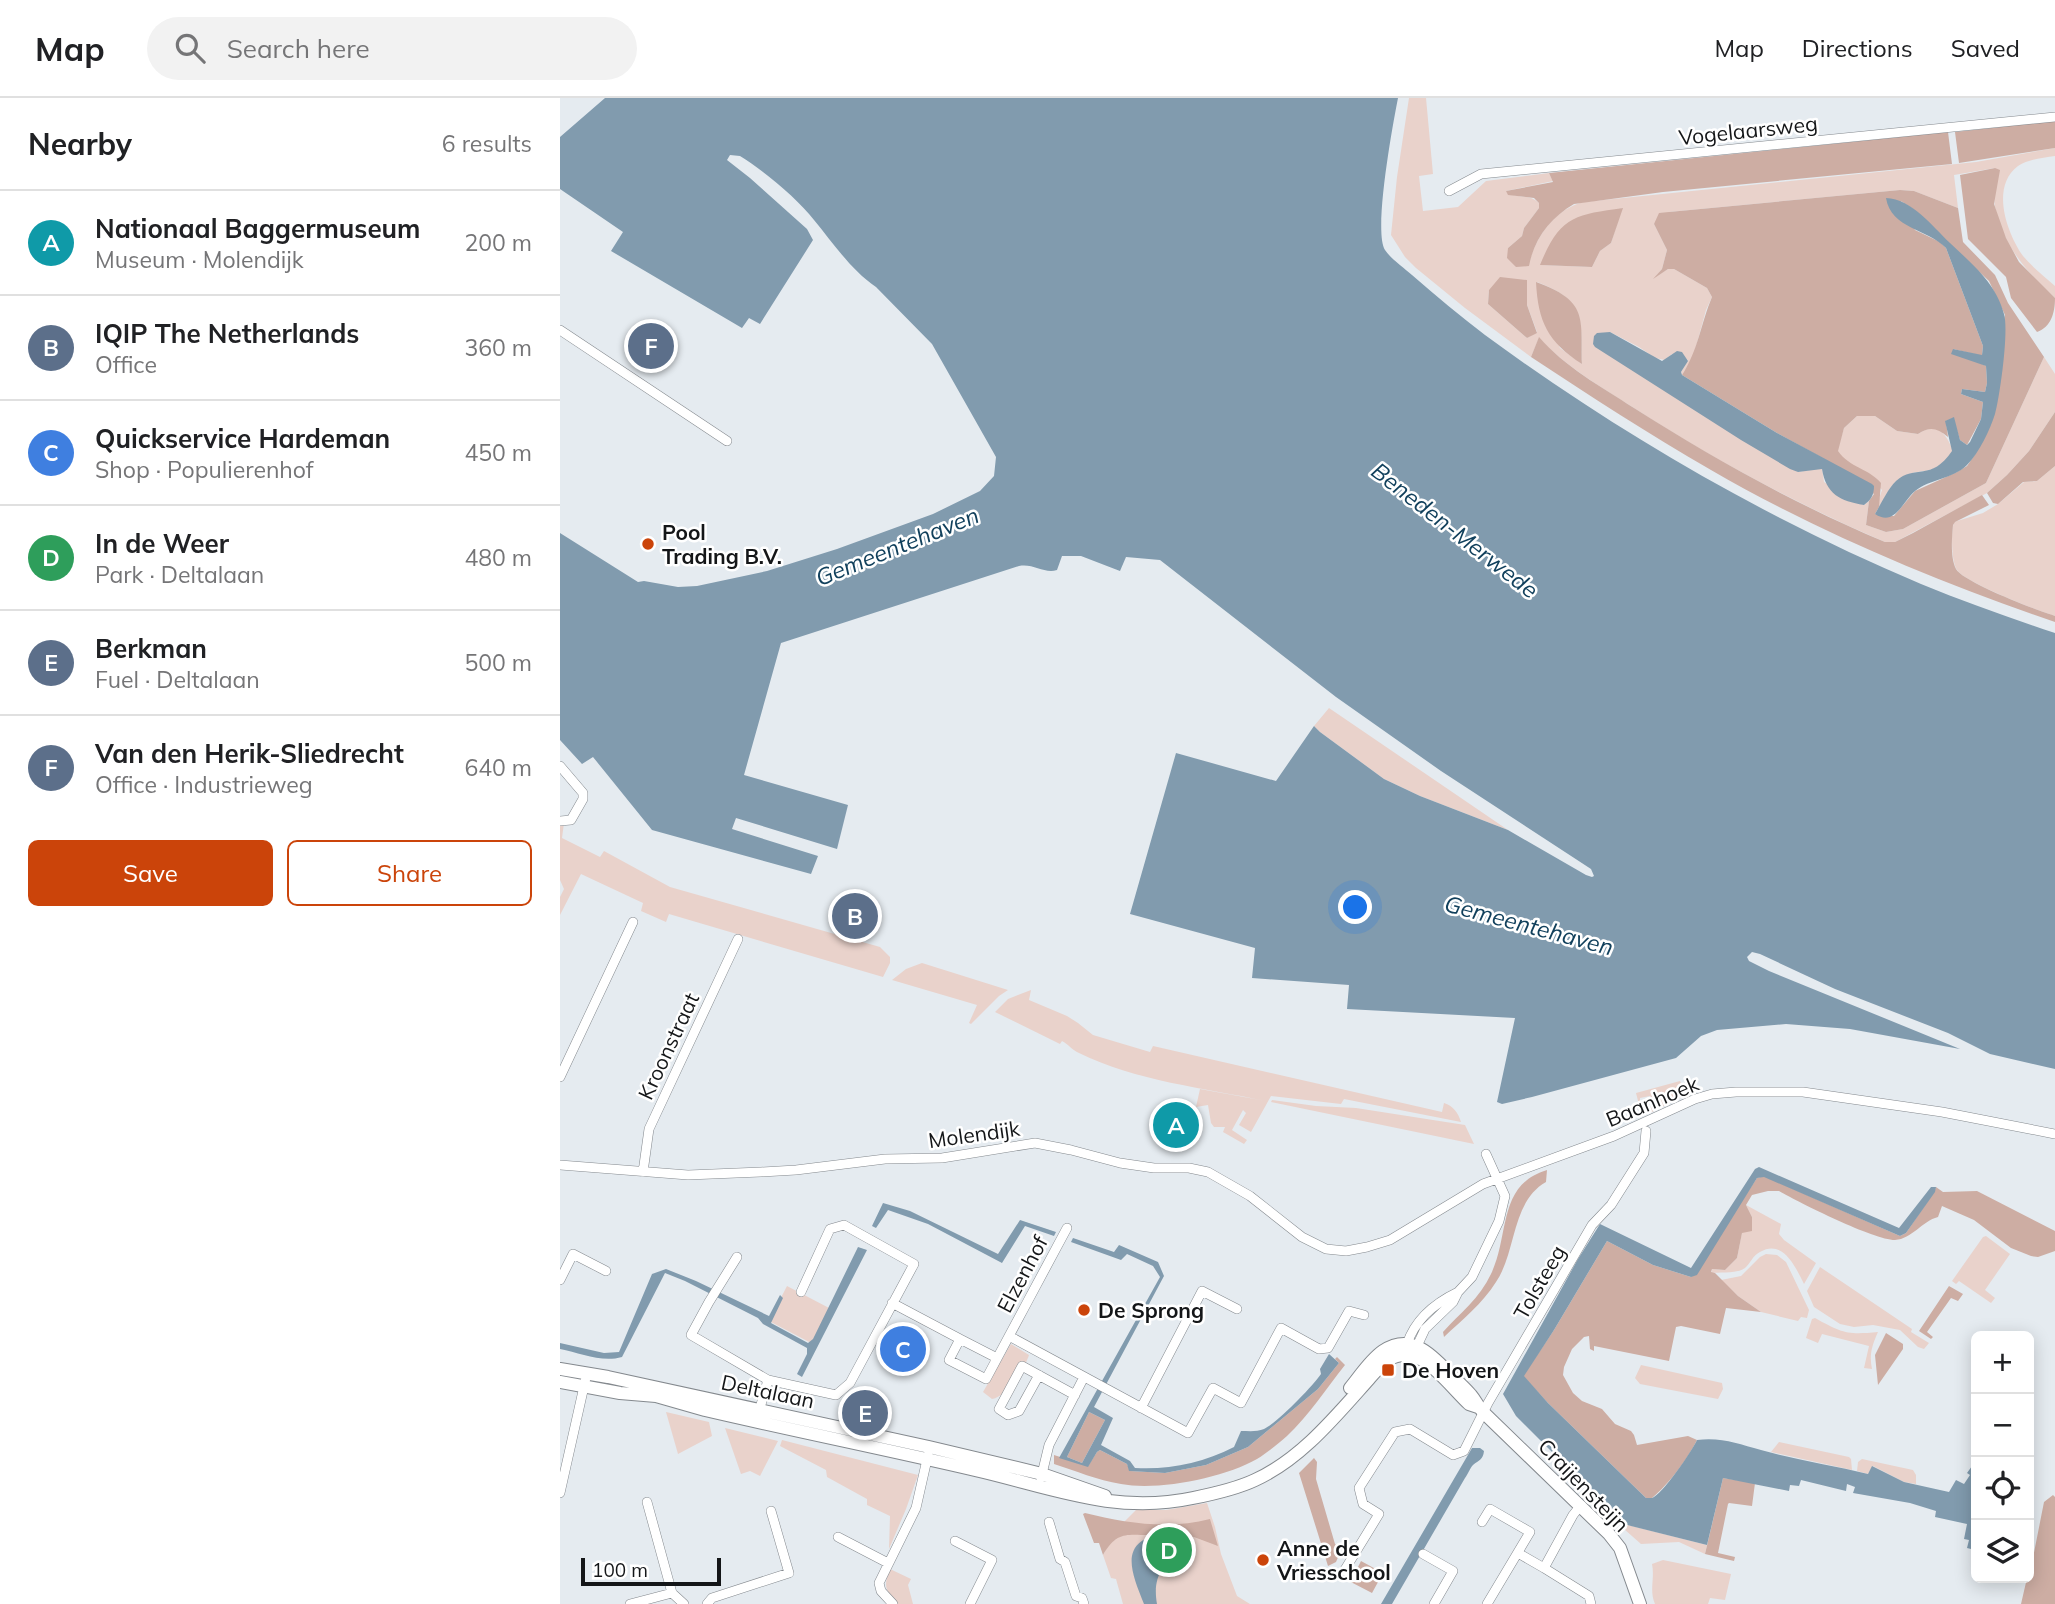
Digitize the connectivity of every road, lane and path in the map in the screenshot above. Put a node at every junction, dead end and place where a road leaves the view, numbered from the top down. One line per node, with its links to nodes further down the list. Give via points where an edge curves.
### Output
1 (2055, 117): 2 (street, Vogelaarsweg, via 1481,174)
2 (1449, 191)
3 (560, 330): 4 (street)
4 (727, 442)
5 (560, 766): 6 (street, via 583,793 571,820)
6 (561, 821)
7 (633, 922): 9 (street)
8 (738, 939): 14 (street, Kroonstraat, via 649,1129)
9 (560, 1077)
10 (1646, 1131): 39 (street, Tolsteeg, via 1644,1153 1611,1205 1592,1225)
11 (2055, 1134): 15 (street, Baanhoek, via 1803,1092 1736,1092 1695,1099 1614,1136)
12 (1486, 1154): 15 (street)
13 (560, 1166): 14 (street, Molendijk)
14 (643, 1172): 17 (street, Molendijk, via 688,1175 796,1170 885,1159 953,1157 1035,1143 1120,1163 1208,1172 1325,1249)
15 (1497, 1179): 17 (street, Baanhoek, via 1401,1234); 27 (street, via 1505,1196 1499,1221 1472,1277)
16 (1067, 1228): 25 (street, Elzenhof)
17 (1367, 1247)
18 (737, 1257): 33 (street, via 691,1335)
19 (606, 1271): 20 (street, via 573,1254)
20 (560, 1280)
21 (801, 1292): 22 (street, via 830,1229 844,1225 914,1264)
22 (892, 1303): 26 (street); 33 (street, via 849,1382 836,1395)
23 (1237, 1309): 37 (street, via 1202,1291)
24 (1364, 1315): 37 (street, Elzenhof, via 1349,1311 1328,1348 1319,1349 1281,1328 1241,1403 1213,1388 1188,1433)
25 (1009, 1336): 28 (street, Elzenhof); 32 (street, Elzenhof)
26 (960, 1339): 28 (street); 28 (street, Elzenhof, via 949,1360 986,1379)
27 (1412, 1349): 39 (street, Craijensteijn, via 1468,1404); 42 (street, Deltalaan, via 1384,1362 1296,1454 1254,1481 1164,1504 1129,1504)
28 (997, 1358)
29 (560, 1369): 30 (street, Deltalaan)
30 (587, 1373): 35 (street); 38 (street, Deltalaan)
31 (1039, 1375): 31 (street, via 1022,1366 999,1409 1009,1415 1019,1411); 36 (street)
32 (1084, 1377): 36 (street); 37 (street, Elzenhof)
33 (768, 1380): 38 (street)
34 (560, 1382): 35 (street, Deltalaan)
35 (584, 1386): 40 (street, Deltalaan, via 656,1395); 43 (street)
36 (1075, 1395): 42 (street, via 1049,1445)
37 (1141, 1408)
38 (759, 1409): 40 (street); 41 (street, Deltalaan)
39 (1481, 1410): 45 (street, Craijensteijn); 55 (street, Tolsteeg, via 1461,1453 1453,1455 1410,1429 1395,1432 1360,1488 1363,1504 1379,1514)
40 (756, 1422): 41 (street, Deltalaan)
41 (928, 1453): 42 (street, Deltalaan); 53 (street, via 916,1508)
42 (1041, 1481)
43 (560, 1493)
44 (647, 1502): 56 (street)
45 (1581, 1506): 54 (street); 66 (street, Craijensteijn, via 1620,1549)
46 (771, 1511): 59 (street, via 789,1573 712,1598)
47 (1049, 1522): 62 (street, via 1060,1559)
48 (1482, 1522): 51 (street, via 1490,1509 1530,1532)
49 (838, 1537): 53 (street)
50 (955, 1541): 61 (street, via 992,1560)
51 (1518, 1553): 54 (street); 64 (street)
52 (1423, 1554): 63 (street, via 1453,1572)
53 (888, 1563): 60 (street, via 879,1583)
54 (1544, 1568): 65 (street, via 1588,1596)
55 (1344, 1571)
56 (672, 1593): 57 (street); 58 (street)
57 (632, 1604)
58 (684, 1604)
59 (707, 1604)
60 (893, 1604)
61 (970, 1604)
62 (1084, 1604)
63 (1434, 1604)
64 (1487, 1604)
65 (1591, 1604)
66 (1640, 1604)

